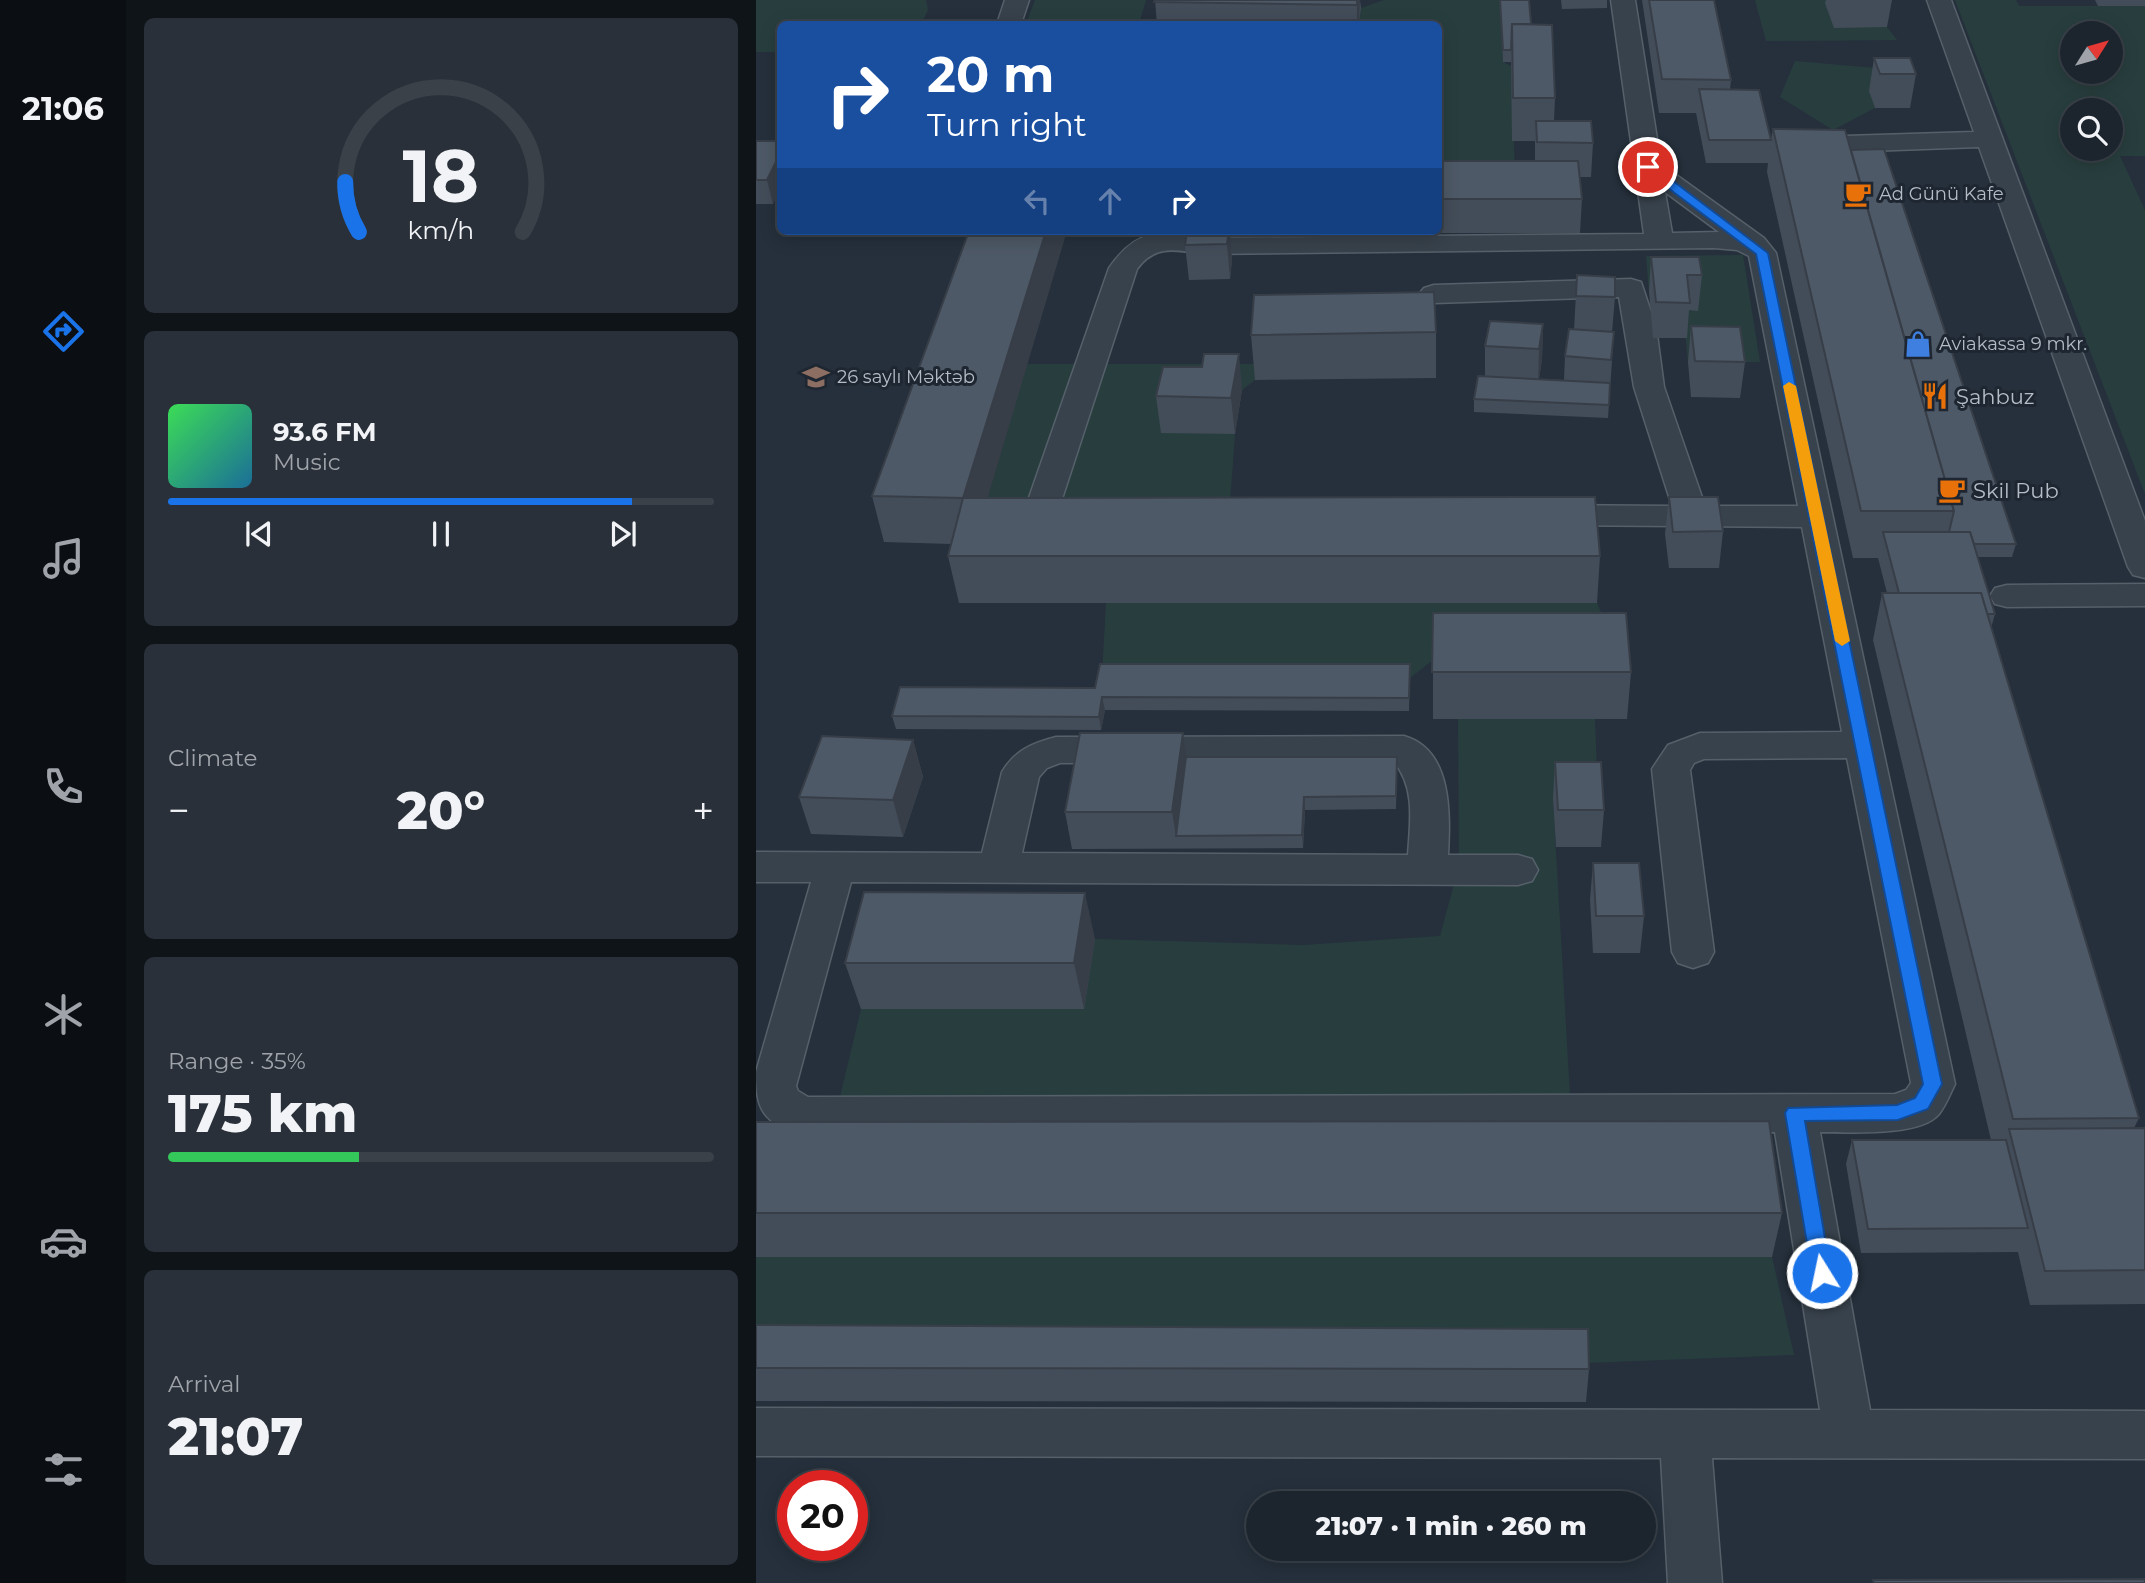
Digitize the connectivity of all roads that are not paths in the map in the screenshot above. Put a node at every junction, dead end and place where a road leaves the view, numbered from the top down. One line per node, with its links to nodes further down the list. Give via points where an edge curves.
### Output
1 (1017, 0): 4 (street)
2 (1623, 0): 7 (street)
3 (1939, 0): 5 (street)
4 (1010, 21)
5 (1989, 139): 6 (street); 16 (street)
6 (1814, 145)
7 (1648, 167): 9 (street); 10 (street)
8 (1161, 235): 9 (street, via 1203,246); 12 (street, via 1134,253 1123,268 1041,512)
9 (1658, 242): 10 (street, via 1740,241)
10 (1755, 245): 15 (street, via 1762,253)
11 (1434, 293): 14 (street, via 1631,288 1649,387)
12 (1110, 512)
13 (1512, 515): 14 (street)
14 (1692, 516): 15 (street)
15 (1816, 517): 19 (street)
16 (2145, 567)
17 (2145, 595): 18 (street)
18 (2007, 596)
19 (1864, 745): 25 (street, via 1700,746 1681,754 1671,768); 26 (street, via 1933,1084 1922,1103 1898,1113)
20 (756, 867): 21 (street)
21 (835, 868): 22 (street); 26 (street, via 775,1086 779,1102 802,1116)
22 (998, 869): 23 (street); 23 (street, via 1021,772 1034,759 1056,750 1404,749 1418,762 1429,783)
23 (1427, 870): 24 (street)
24 (1518, 870)
25 (1693, 953)
26 (1794, 1113): 29 (street)
27 (756, 1432): 28 (street)
28 (1685, 1434): 29 (street); 31 (street)
29 (1849, 1434): 30 (street)
30 (2145, 1435)
31 (1695, 1583)

